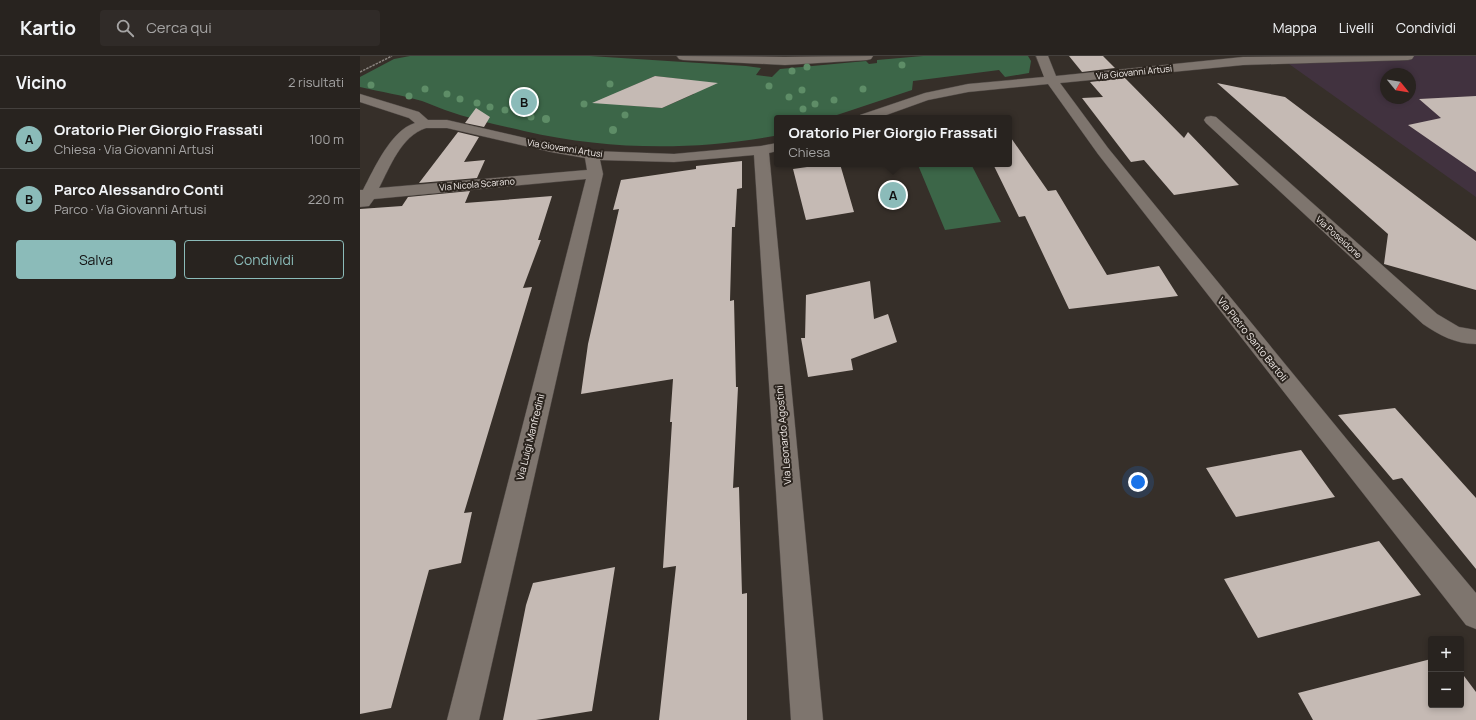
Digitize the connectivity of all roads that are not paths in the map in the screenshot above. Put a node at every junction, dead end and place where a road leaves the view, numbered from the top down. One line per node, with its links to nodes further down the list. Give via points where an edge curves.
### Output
1 (683, 56): 2 (street, via 776,61)
2 (867, 56)
3 (1042, 56): 5 (street, Via Pietro Santo Bartoli)
4 (1408, 56): 5 (street, Via Giovanni Artusi, via 1243,61)
5 (1052, 80): 7 (street, Via Giovanni Artusi, via 953,91 925,97); 15 (street, Via Pietro Santo Bartoli, via 1108,158)
6 (360, 98): 9 (street, via 414,115)
7 (874, 115)
8 (1211, 120): 14 (street, Via Poseidone, via 1430,319 1460,336)
9 (426, 124): 11 (street, Via Giovanni Artusi, via 447,124 551,148); 12 (street, via 419,124 401,138)
10 (769, 148): 11 (street, Via Giovanni Artusi); 17 (street, Via Leonardo Agostini)
11 (593, 164): 12 (street, Via Nicola Scarano); 16 (street, Via Luigi Manfredini)
12 (365, 194): 13 (street)
13 (360, 208)
14 (1476, 337)
15 (1476, 615)
16 (463, 720)
17 (807, 720)

